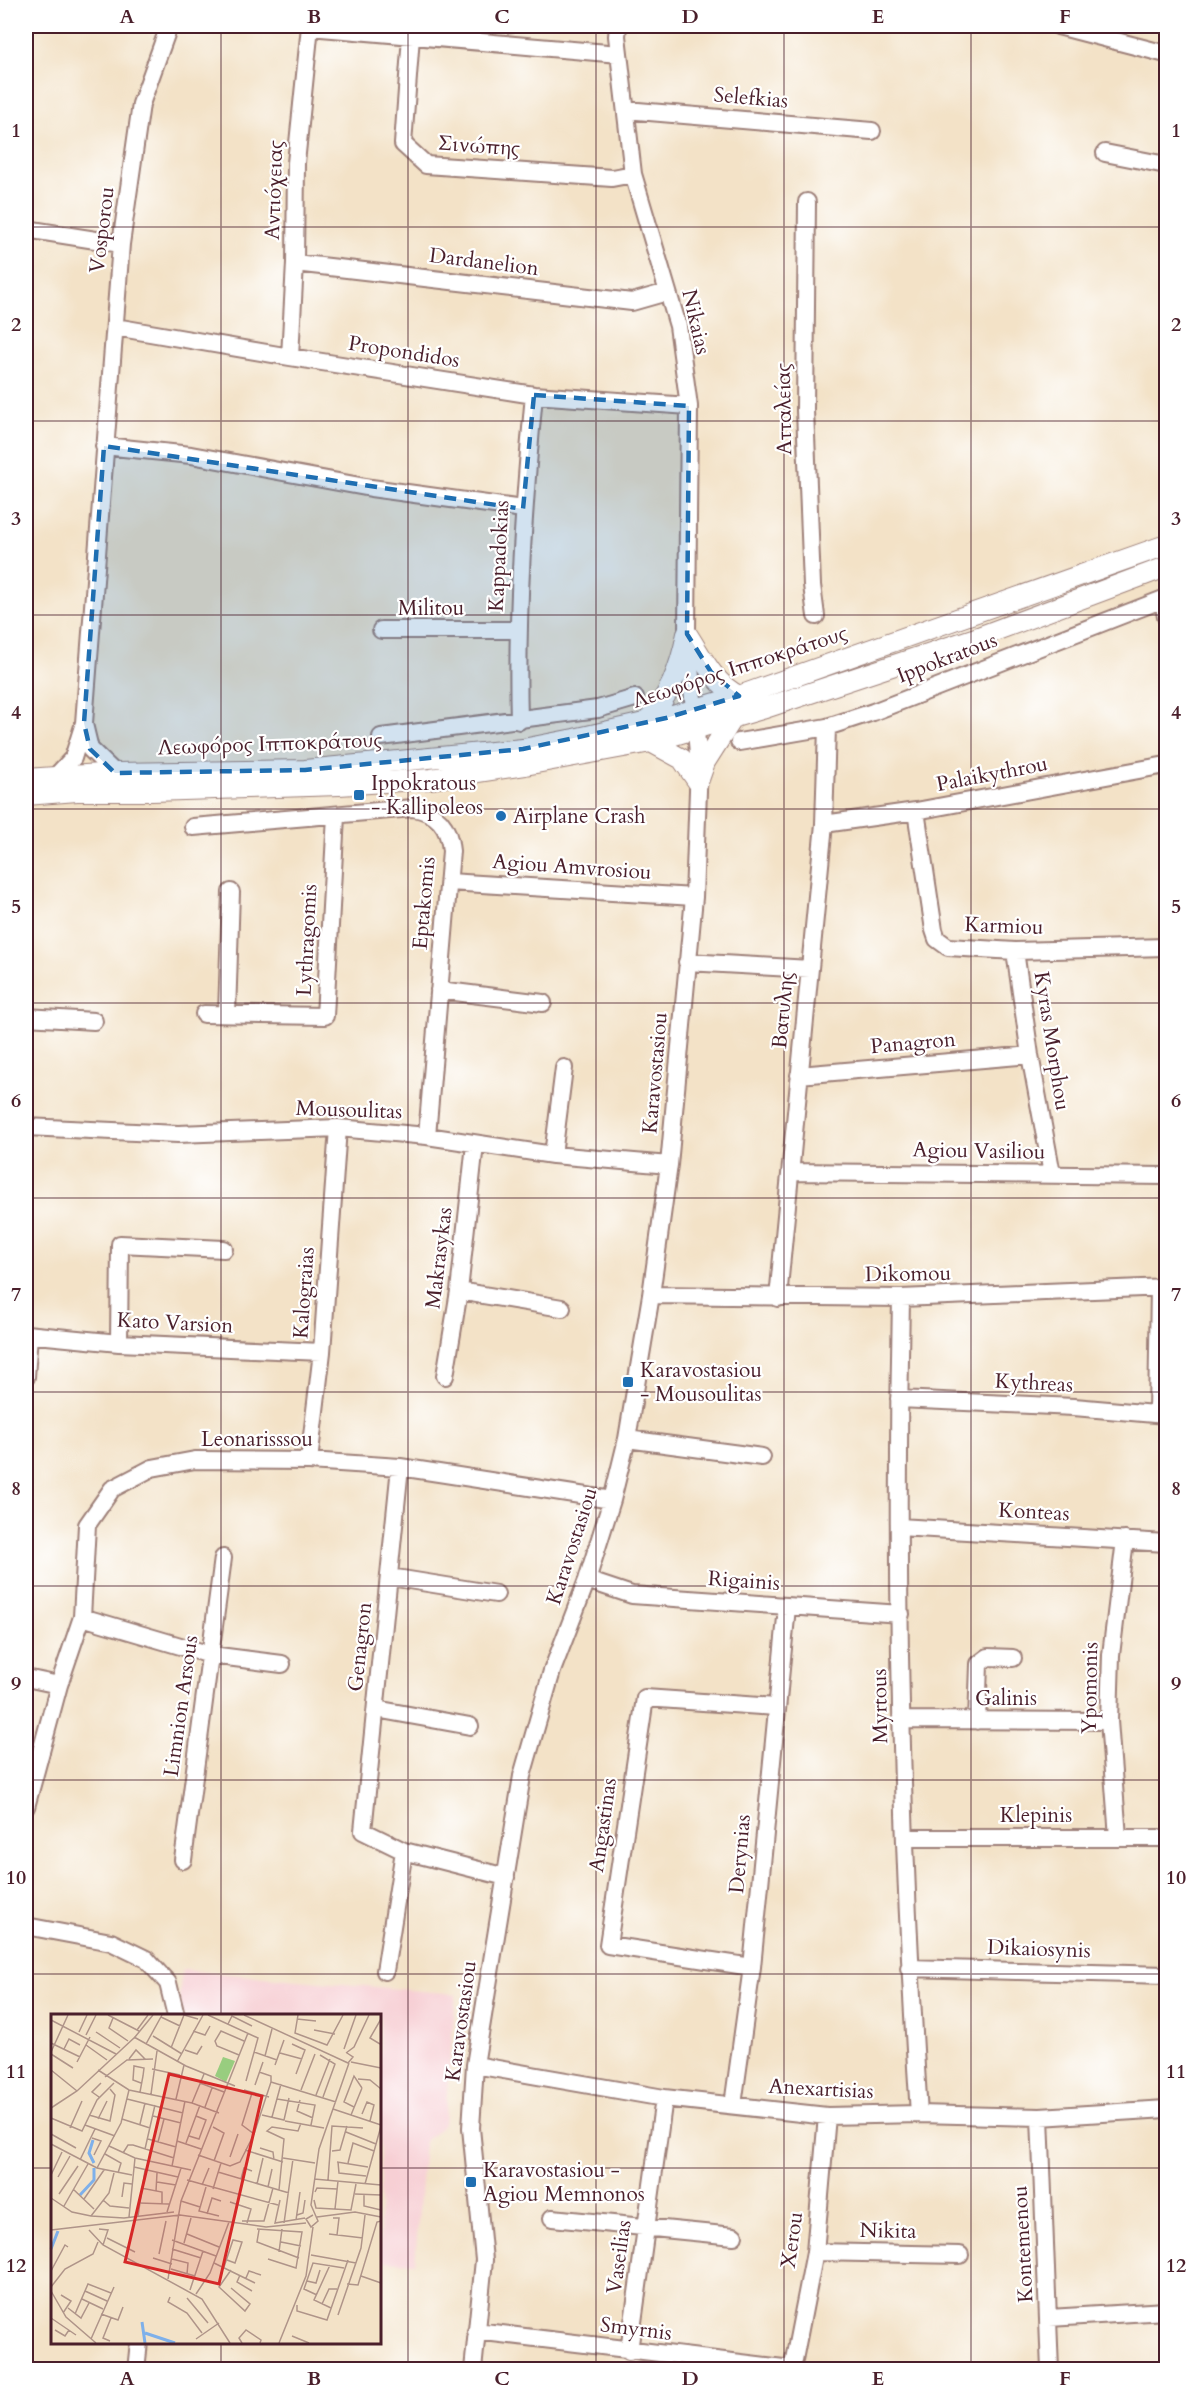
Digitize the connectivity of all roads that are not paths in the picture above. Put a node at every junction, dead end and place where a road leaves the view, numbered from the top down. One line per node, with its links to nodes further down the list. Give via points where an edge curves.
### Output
1 (169, 26): 15 (street, Vosporou, via 141,104)
2 (310, 26): 5 (street); 16 (street, Αντιόχειας, via 296,162)
3 (618, 26): 6 (street, Nikaias)
4 (1058, 26): 7 (street)
5 (411, 36): 6 (street); 12 (street, Σινώπης, via 403,144 426,165 612,178)
6 (619, 54): 8 (street, Nikaias)
7 (1167, 54)
8 (626, 110): 9 (street, Selefkias); 12 (street, Nikaias)
9 (872, 131)
10 (1105, 153): 11 (street)
11 (1167, 165)
12 (633, 174): 17 (street, Nikaias)
13 (807, 202): 27 (street, Ατταλείας, via 805,410)
14 (26, 229): 15 (street)
15 (121, 244): 18 (street, Vosporou)
16 (295, 262): 17 (street, Dardanelion, via 632,302); 19 (street, Αντιόχειας)
17 (667, 292): 21 (street, Nikaias, via 678,326)
18 (115, 327): 19 (street, Propondidos); 22 (street, Vosporou)
19 (290, 357): 20 (street, Propondidos)
20 (534, 394): 21 (street, Propondidos); 23 (street, Kappadokias)
21 (689, 406): 31 (street, Nikaias)
22 (104, 446): 23 (street, via 191,455 375,489); 36 (street, Vosporou)
23 (523, 509): 30 (street, Kappadokias)
24 (1167, 545): 32 (main road, Λεωφόρος Ιπποκράτους)
25 (1167, 567): 34 (main road, Λεωφόρος Ιπποκράτους, via 973,639)
26 (1165, 598): 28 (street); 38 (street, Ippokratous)
27 (816, 616)
28 (1167, 617)
29 (381, 630): 30 (street, Militou)
30 (517, 630): 35 (street, Kappadokias)
31 (687, 634): 32 (main road, via 711,672); 37 (street, Nikaias); 39 (main road, via 682,662)
32 (739, 696): 37 (main road, Λεωφόρος Ιπποκράτους)
33 (635, 698): 35 (street, via 598,709)
34 (733, 718): 37 (main road, Λεωφόρος Ιπποκράτους); 46 (main road, via 705,762)
35 (519, 721): 40 (street)
36 (84, 723): 43 (street, via 90,749); 44 (street, via 73,758)
37 (691, 724): 39 (main road, Λεωφόρος Ιπποκράτους); 46 (street, Karavostasiou)
38 (827, 727): 41 (street, Ippokratous); 50 (street, Βατυλης)
39 (648, 733): 43 (main road, Λεωφόρος Ιπποκράτους, via 305,770); 46 (main road, via 682,759); 47 (main road, Λεωφόρος Ιπποκράτους, via 525,765 431,779)
40 (381, 737)
41 (739, 742)
42 (1167, 765): 48 (street, Palaikythrou)
43 (116, 773): 44 (main road, Λεωφόρος Ιπποκράτους)
44 (55, 777): 45 (main road, Λεωφόρος Ιπποκράτους)
45 (26, 779)
46 (699, 782): 54 (street, Karavostasiou)
47 (26, 795)
48 (916, 811): 50 (street, Palaikythrou); 56 (street, Karmiou, via 937,939 948,947)
49 (336, 816): 51 (street, Eptakomis); 52 (street, Eptakomis, via 413,808 435,815 450,839); 62 (street, Lythragomis, via 325,1016)
50 (824, 824): 58 (street, Βατυλης)
51 (193, 826)
52 (449, 882): 54 (street, Agiou Amvrosiou); 59 (street, Eptakomis)
53 (231, 892): 62 (street)
54 (694, 897): 57 (street, Karavostasiou)
55 (1167, 947): 56 (street, Karmiou)
56 (1015, 951): 65 (street, Kyras Morphou)
57 (687, 962): 58 (street); 73 (street, Karavostasiou)
58 (810, 969): 67 (street, Βατυλης)
59 (439, 990): 60 (street); 70 (street, Eptakomis)
60 (543, 1003)
61 (204, 1014): 62 (street, Lythragomis)
62 (228, 1014)
63 (26, 1017): 64 (street)
64 (94, 1021)
65 (1030, 1055): 67 (street, Panagron); 75 (street, Kyras Morphou)
66 (564, 1068): 72 (street)
67 (800, 1075): 74 (street, Βατυλης)
68 (26, 1127): 69 (street, Mousoulitas, via 178,1134)
69 (338, 1128): 70 (street, Mousoulitas); 86 (street, Kalograias)
70 (427, 1136): 71 (street, Mousoulitas)
71 (475, 1144): 72 (street, Mousoulitas); 79 (street, Makrasykas)
72 (553, 1155): 73 (street, Mousoulitas)
73 (669, 1166): 80 (street, Karavostasiou)
74 (791, 1172): 75 (street, Agiou Vasiliou); 81 (street, Βατυλης)
75 (1052, 1174): 76 (street, Agiou Vasiliou)
76 (1167, 1176)
77 (224, 1249): 85 (street, via 120,1244)
78 (1163, 1287): 82 (street, Dikomou); 90 (street)
79 (459, 1292): 83 (street); 87 (street, Makrasykas)
80 (651, 1295): 81 (street, Dikomou); 91 (street, Karavostasiou)
81 (778, 1298): 82 (street, Dikomou)
82 (901, 1298): 89 (street, Myrtous)
83 (562, 1308)
84 (27, 1334): 85 (street, Kato Varsion); 88 (street)
85 (119, 1343): 86 (street, Kato Varsion)
86 (322, 1352): 93 (street, Kalograias)
87 (445, 1376)
88 (26, 1377)
89 (899, 1399): 90 (street, Kythreas); 96 (street, Myrtous)
90 (1162, 1414)
91 (627, 1439): 92 (street); 95 (street, Karavostasiou)
92 (762, 1457)
93 (309, 1461): 94 (street, Leonarisssou); 105 (street, Leonarisssou, via 195,1460 152,1468 112,1489 87,1525)
94 (400, 1467): 95 (street, Leonarisssou); 100 (street, Genagron)
95 (612, 1500): 101 (street, Karavostasiou)
96 (899, 1527): 97 (street, Konteas); 104 (street, Myrtous)
97 (1125, 1540): 98 (street, Konteas); 115 (street, Ypomonis, via 1111,1655)
98 (1167, 1543)
99 (223, 1558): 106 (street, Limnion Arsous)
100 (390, 1577): 102 (street); 112 (street, Genagron)
101 (587, 1580): 103 (street, Rigainis, via 632,1594); 123 (street, Karavostasiou, via 552,1671 522,1776)
102 (496, 1594)
103 (787, 1607): 104 (street, Rigainis); 111 (street, Derynias)
104 (901, 1614): 113 (street, Myrtous)
105 (82, 1617): 106 (street); 110 (street, Leonarisssou)
106 (211, 1656): 108 (street); 122 (street, Limnion Arsous)
107 (1013, 1658): 114 (street, via 988,1657 979,1664)
108 (282, 1664)
109 (26, 1678): 110 (street)
110 (59, 1684): 117 (street, Leonarisssou)
111 (776, 1707): 125 (street, Derynias); 125 (street, Angastinas, via 645,1698 608,1945)
112 (376, 1709): 116 (street); 121 (street, Genagron, via 363,1831)
113 (902, 1720): 114 (street, Galinis); 119 (street, Myrtous)
114 (977, 1720): 115 (street, Galinis)
115 (1109, 1721): 118 (street, Ypomonis)
116 (470, 1726)
117 (26, 1807)
118 (1118, 1837): 119 (street, Klepinis); 120 (street, Klepinis)
119 (906, 1838): 126 (street, Myrtous)
120 (1167, 1838)
121 (404, 1851): 123 (street); 127 (street)
122 (183, 1860)
123 (506, 1877): 130 (street, Karavostasiou)
124 (26, 1926): 129 (street, via 111,1942 146,1959 168,1983)
125 (752, 1967): 132 (street, Derynias)
126 (909, 1968): 128 (street, Dikaiosynis); 134 (street, Myrtous)
127 (385, 1971)
128 (1167, 1975)
129 (176, 2014)
130 (475, 2065): 131 (street, Anexartisias); 144 (street, Karavostasiou, via 471,2128 484,2260)
131 (664, 2098): 132 (street, Anexartisias); 138 (street, Vaseilias)
132 (733, 2105): 135 (street, Anexartisias)
133 (1167, 2109): 136 (street, Anexartisias)
134 (919, 2114): 135 (street, Anexartisias); 136 (street, Anexartisias)
135 (827, 2115): 140 (street, Xerou)
136 (1040, 2117): 143 (street, Kontemenou)
137 (552, 2218): 138 (street)
138 (645, 2227): 139 (street); 146 (street, Vaseilias)
139 (734, 2236)
140 (815, 2252): 141 (street, Nikita); 147 (street, Xerou)
141 (960, 2255)
142 (1167, 2311): 143 (street)
143 (1048, 2318): 150 (street, Kontemenou)
144 (476, 2331): 146 (street, Smyrnis); 149 (street, Karavostasiou)
145 (139, 2344): 148 (street)
146 (629, 2351): 147 (street, Smyrnis)
147 (792, 2369)
148 (136, 2370)
149 (473, 2370)
150 (1050, 2370)

